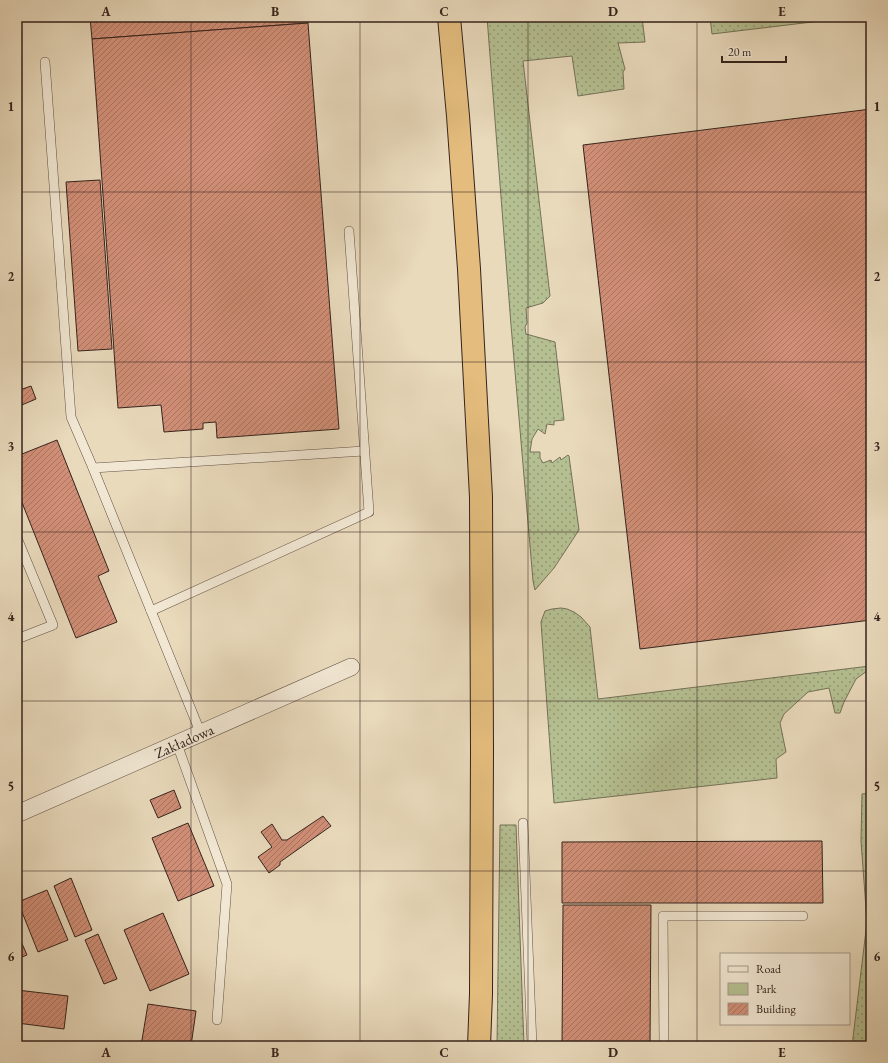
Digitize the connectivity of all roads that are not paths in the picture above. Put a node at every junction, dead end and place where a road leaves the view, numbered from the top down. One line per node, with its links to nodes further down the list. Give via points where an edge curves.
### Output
1 (449, 17): 16 (highway, via 470,269 481,497)
2 (45, 62): 5 (lane, via 72,416)
3 (350, 231): 4 (lane)
4 (364, 450): 5 (lane); 7 (lane, via 368,512)
5 (93, 468): 7 (lane)
6 (17, 538): 8 (lane, via 53,625)
7 (151, 611): 10 (lane)
8 (17, 639)
9 (351, 667): 10 (street, Zakładowa)
10 (201, 734): 11 (street, Zakładowa)
11 (176, 744): 12 (street, Zakładowa); 15 (lane, via 227,884)
12 (17, 814)
13 (523, 824): 17 (lane)
14 (803, 916): 18 (lane, via 663,916)
15 (217, 1020)
16 (479, 1046)
17 (532, 1046)
18 (664, 1046)

